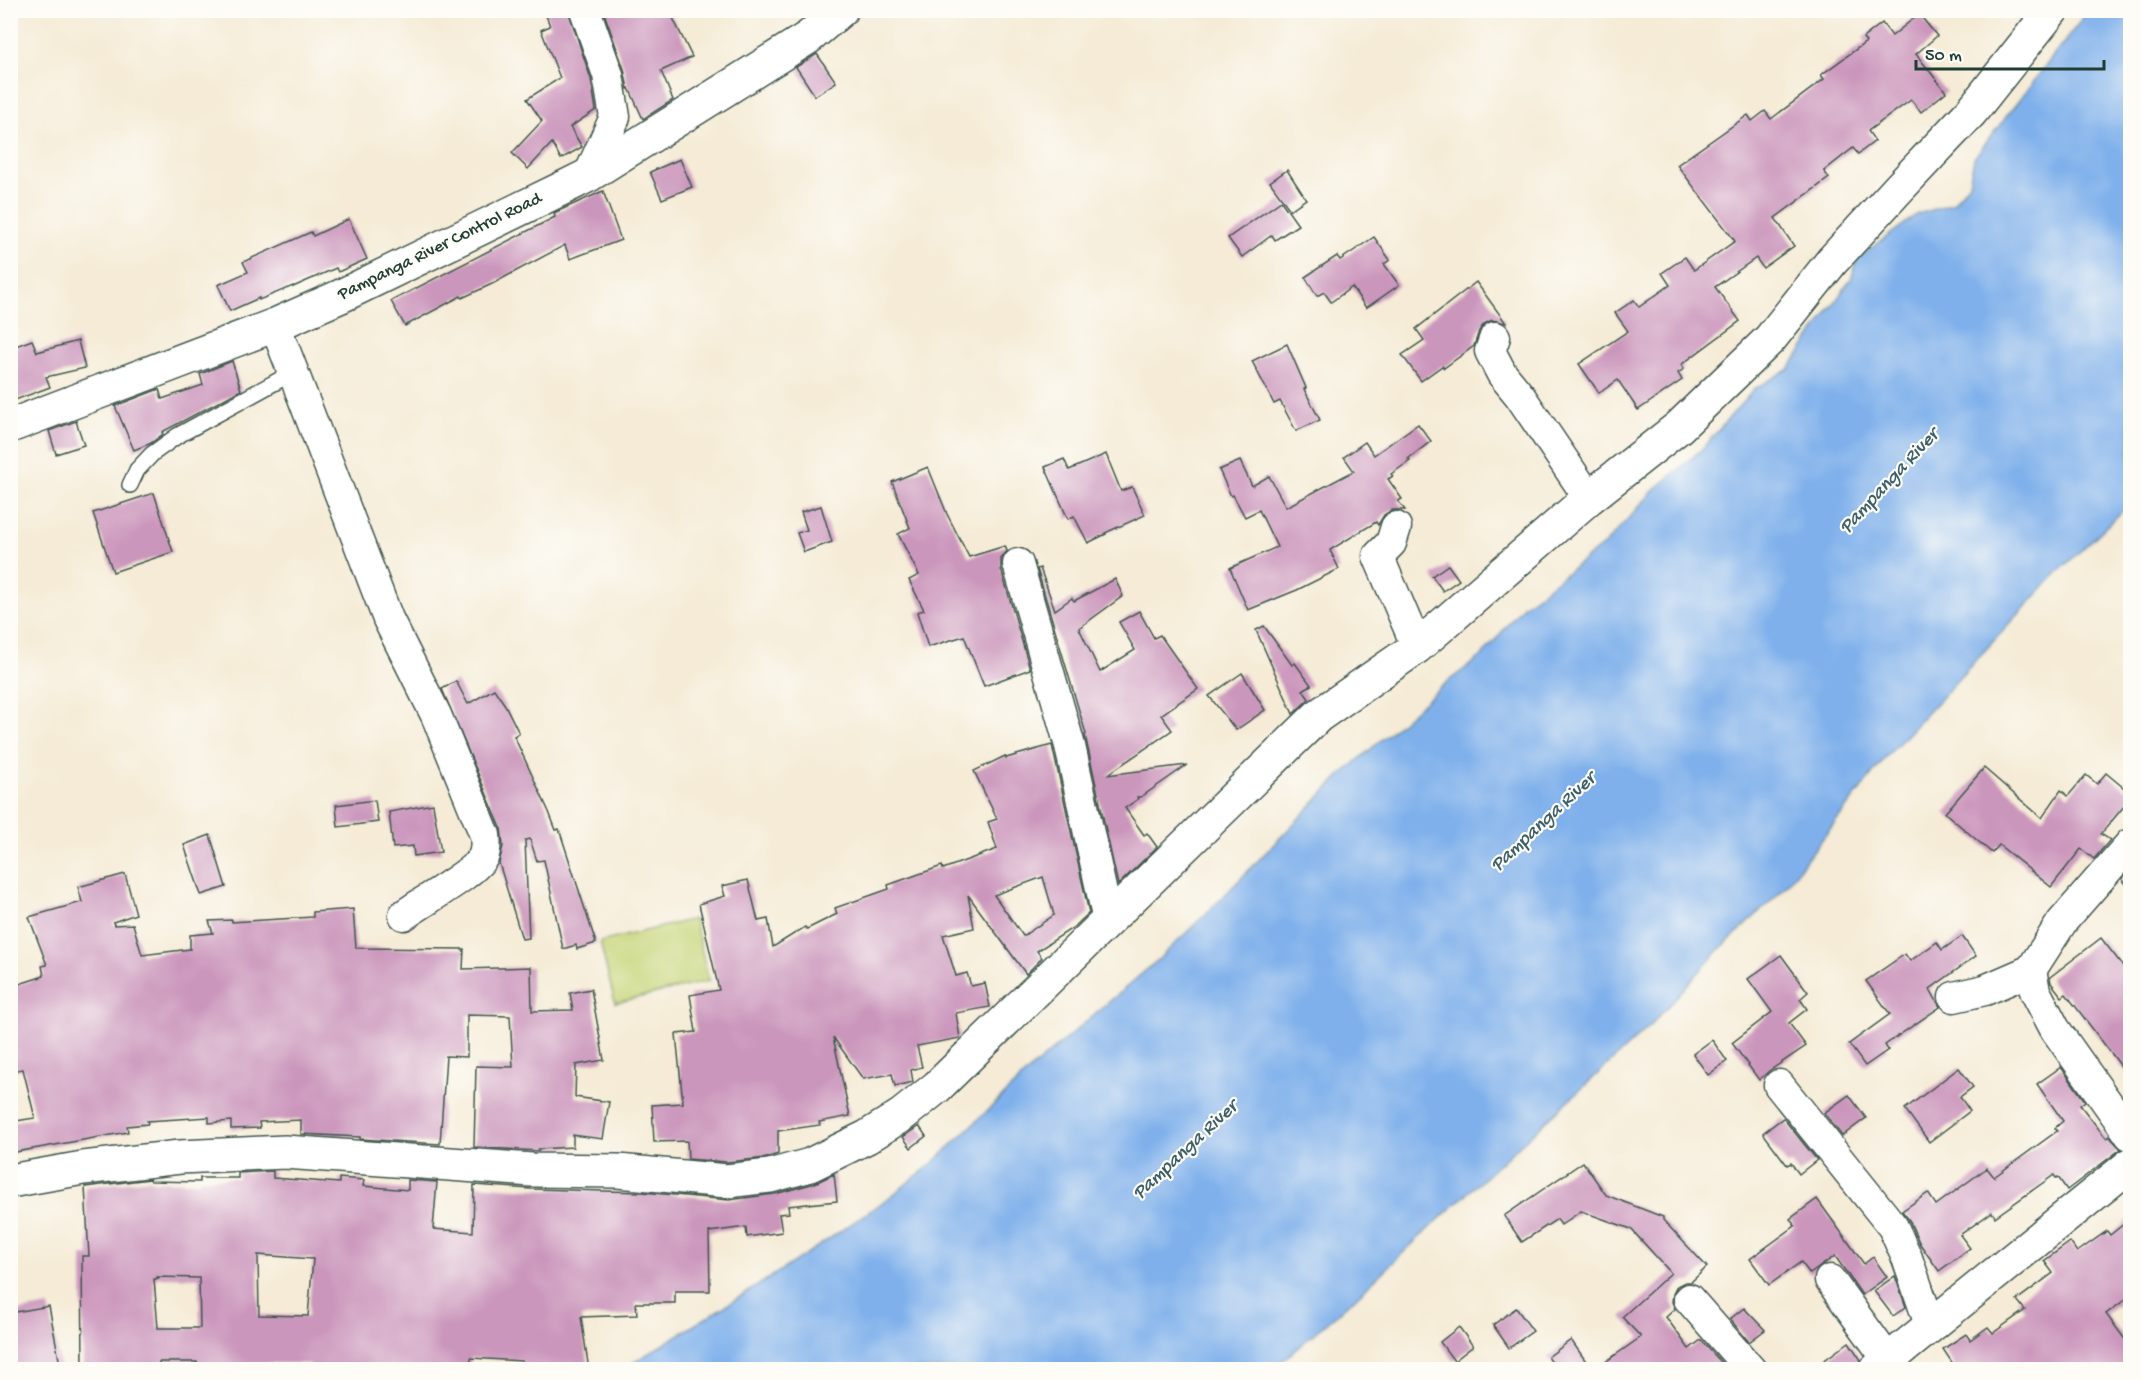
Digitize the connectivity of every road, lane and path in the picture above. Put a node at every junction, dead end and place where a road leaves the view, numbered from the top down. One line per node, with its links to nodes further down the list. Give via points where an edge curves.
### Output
1 (585, 10): 4 (street, via 608,75 615,117)
2 (841, 10): 4 (street, Pampanga River Control Road, via 809,37)
3 (2052, 10): 10 (street, via 1971,112 1832,261 1770,339 1679,427)
4 (589, 175): 5 (street, Pampanga River Control Road)
5 (275, 325): 7 (street); 8 (street, Pampanga River Control Road)
6 (1495, 337): 10 (street, via 1490,351 1502,374)
7 (292, 373): 9 (lane, via 177,436 152,454); 15 (street, via 388,620 436,715 485,836 483,857 456,881)
8 (10, 426)
9 (130, 485)
10 (1589, 498): 13 (street)
11 (1396, 526): 13 (street, via 1391,543 1378,556)
12 (1018, 564): 16 (street, via 1070,746)
13 (1417, 647): 16 (street, via 1318,716)
14 (2130, 844): 17 (street, via 2062,922)
15 (404, 915)
16 (1108, 921): 22 (street, via 937,1087 902,1115 810,1165 771,1176 727,1180 285,1152 180,1157)
17 (2031, 970): 18 (street, via 1985,990); 20 (street, via 2035,991 2055,1029)
18 (1954, 998)
19 (1779, 1085): 25 (street, via 1893,1227)
20 (2130, 1135)
21 (2130, 1165): 25 (street)
22 (10, 1181)
23 (1830, 1280): 26 (street)
24 (1689, 1299): 27 (street)
25 (1930, 1325): 26 (street)
26 (1882, 1365)
27 (1751, 1370)

